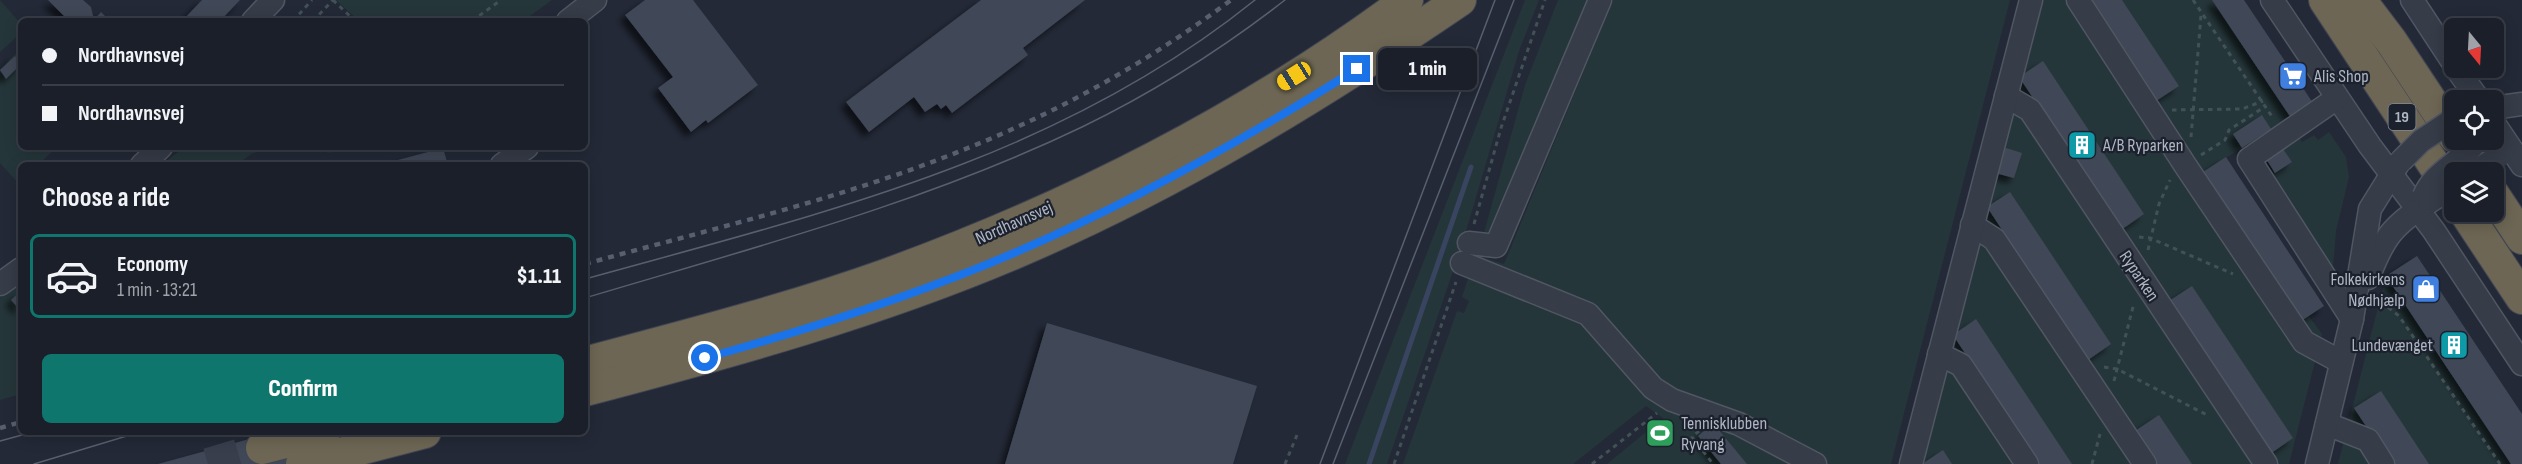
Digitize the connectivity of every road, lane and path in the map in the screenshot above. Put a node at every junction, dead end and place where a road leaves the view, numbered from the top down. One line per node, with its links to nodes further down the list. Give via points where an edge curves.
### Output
1 (273, 0): 17 (street)
2 (312, 0): 18 (path)
3 (501, 0): 21 (path)
4 (595, 0): 22 (street)
5 (1407, 0): 55 (highway, Nordhavnsvej, via 1329,54 1190,138 1099,184)
6 (1460, 0): 55 (highway, Nordhavnsvej, via 1298,106 1156,186 1014,253)
7 (1600, 0): 64 (street, via 1496,246 1472,250 1505,280 1588,314 1653,388)
8 (2031, 0): 25 (street)
9 (2078, 0): 31 (street)
10 (2193, 0): 16 (path)
11 (2272, 0): 26 (street)
12 (2324, 0): 44 (highway, 19, via 2350,39)
13 (2360, 0): 23 (highway, 19)
14 (2375, 0): 23 (highway)
15 (2412, 0): 24 (street)
16 (2202, 13): 27 (path); 30 (path)
17 (256, 18)
18 (296, 18)
19 (316, 18): 20 (path, via 333,0)
20 (352, 18)
21 (476, 18)
22 (572, 18)
23 (2391, 41): 32 (highway, 19)
24 (2444, 49)
25 (2006, 96): 47 (street); 48 (street, Ryparken, via 2030,110)
26 (2337, 98): 34 (street); 43 (street)
27 (2263, 101): 30 (path, via 2242,109); 34 (path)
28 (2522, 104): 29 (street)
29 (2504, 106)
30 (2193, 110): 31 (path); 35 (path)
31 (2150, 111): 53 (street)
32 (2444, 121)
33 (2444, 126): 43 (street, bridge, via 2421,141)
34 (2283, 135): 56 (street, via 2249,159)
35 (2191, 142)
36 (158, 150): 41 (street)
37 (523, 150): 42 (street)
38 (2469, 150): 44 (street, bridge, via 2435,178)
39 (2479, 150): 40 (highway)
40 (2501, 160)
41 (145, 162)
42 (506, 162)
43 (2396, 167): 44 (street); 56 (street, via 2370,209)
44 (2432, 200): 52 (street, via 2390,231); 62 (street)
45 (2504, 211): 49 (highway)
46 (2472, 222): 54 (highway)
47 (1972, 225): 58 (street); 61 (street, via 1994,239)
48 (2112, 235): 53 (path, via 2150,238); 70 (street, Ryparken)
49 (2522, 238)
50 (18, 271): 51 (street)
51 (0, 284)
52 (2364, 287): 56 (street); 83 (path, via 2399,316)
53 (2268, 289): 60 (street, via 2304,342)
54 (2522, 297)
55 (822, 310): 57 (street); 57 (highway, Nordhavnsvej)
56 (2352, 319): 60 (street)
57 (720, 340): 59 (highway, Nordhavnsvej); 63 (highway, Nordhavnsvej)
58 (1939, 354): 77 (street); 78 (street, via 1961,365)
59 (588, 362)
60 (2341, 362): 66 (street)
61 (2078, 364): 70 (path, via 2117,369); 79 (street)
62 (2522, 364)
63 (588, 389)
64 (1672, 400): 65 (street); 74 (path)
65 (1717, 416): 75 (path, via 1692,437); 76 (street)
66 (2327, 424): 81 (street); 82 (street, via 2368,440)
67 (312, 435): 71 (highway)
68 (413, 435): 72 (highway)
69 (1297, 435): 73 (path)
70 (2247, 437): 80 (street, Ryparken)
71 (262, 448)
72 (302, 464)
73 (1285, 464)
74 (1592, 464)
75 (1713, 464)
76 (1815, 464)
77 (1911, 464)
78 (2027, 464)
79 (2145, 464)
80 (2266, 464)
81 (2318, 464)
82 (2383, 464)
83 (2500, 464)

